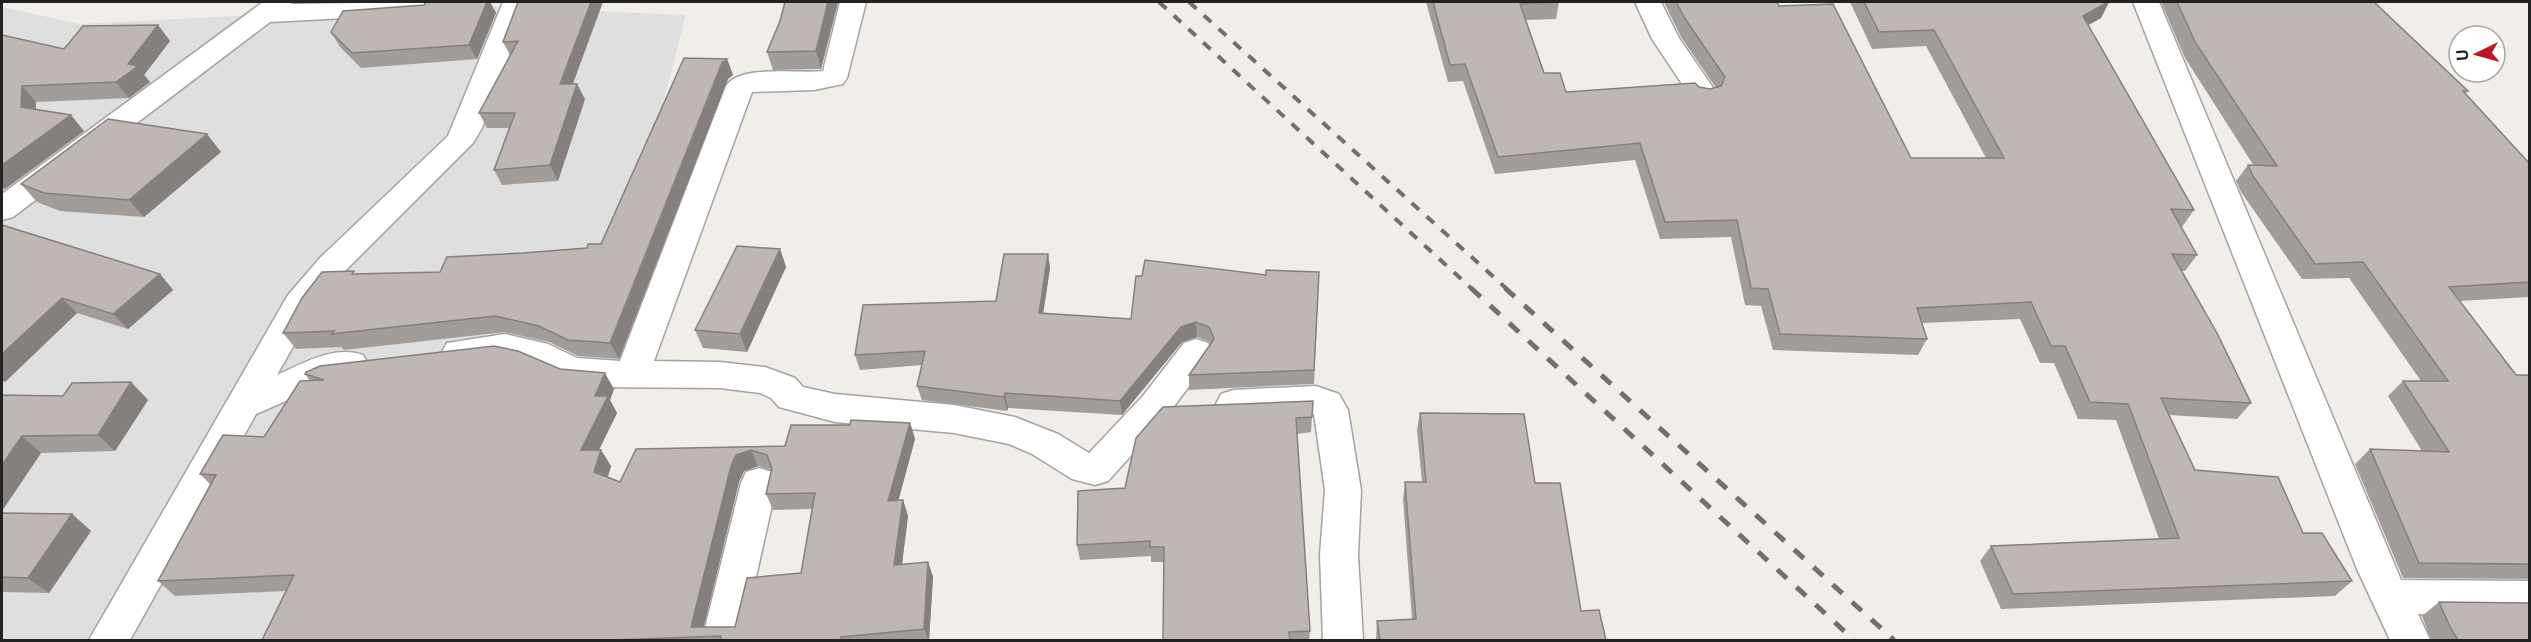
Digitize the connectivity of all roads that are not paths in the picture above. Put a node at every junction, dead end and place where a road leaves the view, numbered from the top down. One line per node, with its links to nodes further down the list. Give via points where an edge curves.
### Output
1 (508, 2): 13 (street, via 467,128 458,143 315,285)
2 (853, 2): 12 (street, via 833,78 750,82 740,86)
3 (1648, 2): 7 (street, via 1666,39)
4 (2146, 2): 16 (street)
5 (447, 5): 6 (street)
6 (271, 8): 8 (street)
7 (1704, 95)
8 (2, 209)
9 (1196, 352): 14 (street)
10 (426, 356): 12 (street, via 505,347 537,353 570,370)
11 (381, 360): 13 (street, via 330,367)
12 (632, 374): 14 (street, via 765,380 783,388 791,397 816,404 988,425 1015,431 1085,469 1095,470)
13 (243, 404): 18 (street)
14 (1154, 407): 20 (street, via 1316,400 1327,404 1343,490 1339,555)
15 (759, 483): 19 (street)
16 (2390, 597): 17 (street); 21 (street)
17 (2529, 598)
18 (109, 640)
19 (722, 640)
20 (1343, 640)
21 (2410, 640)

